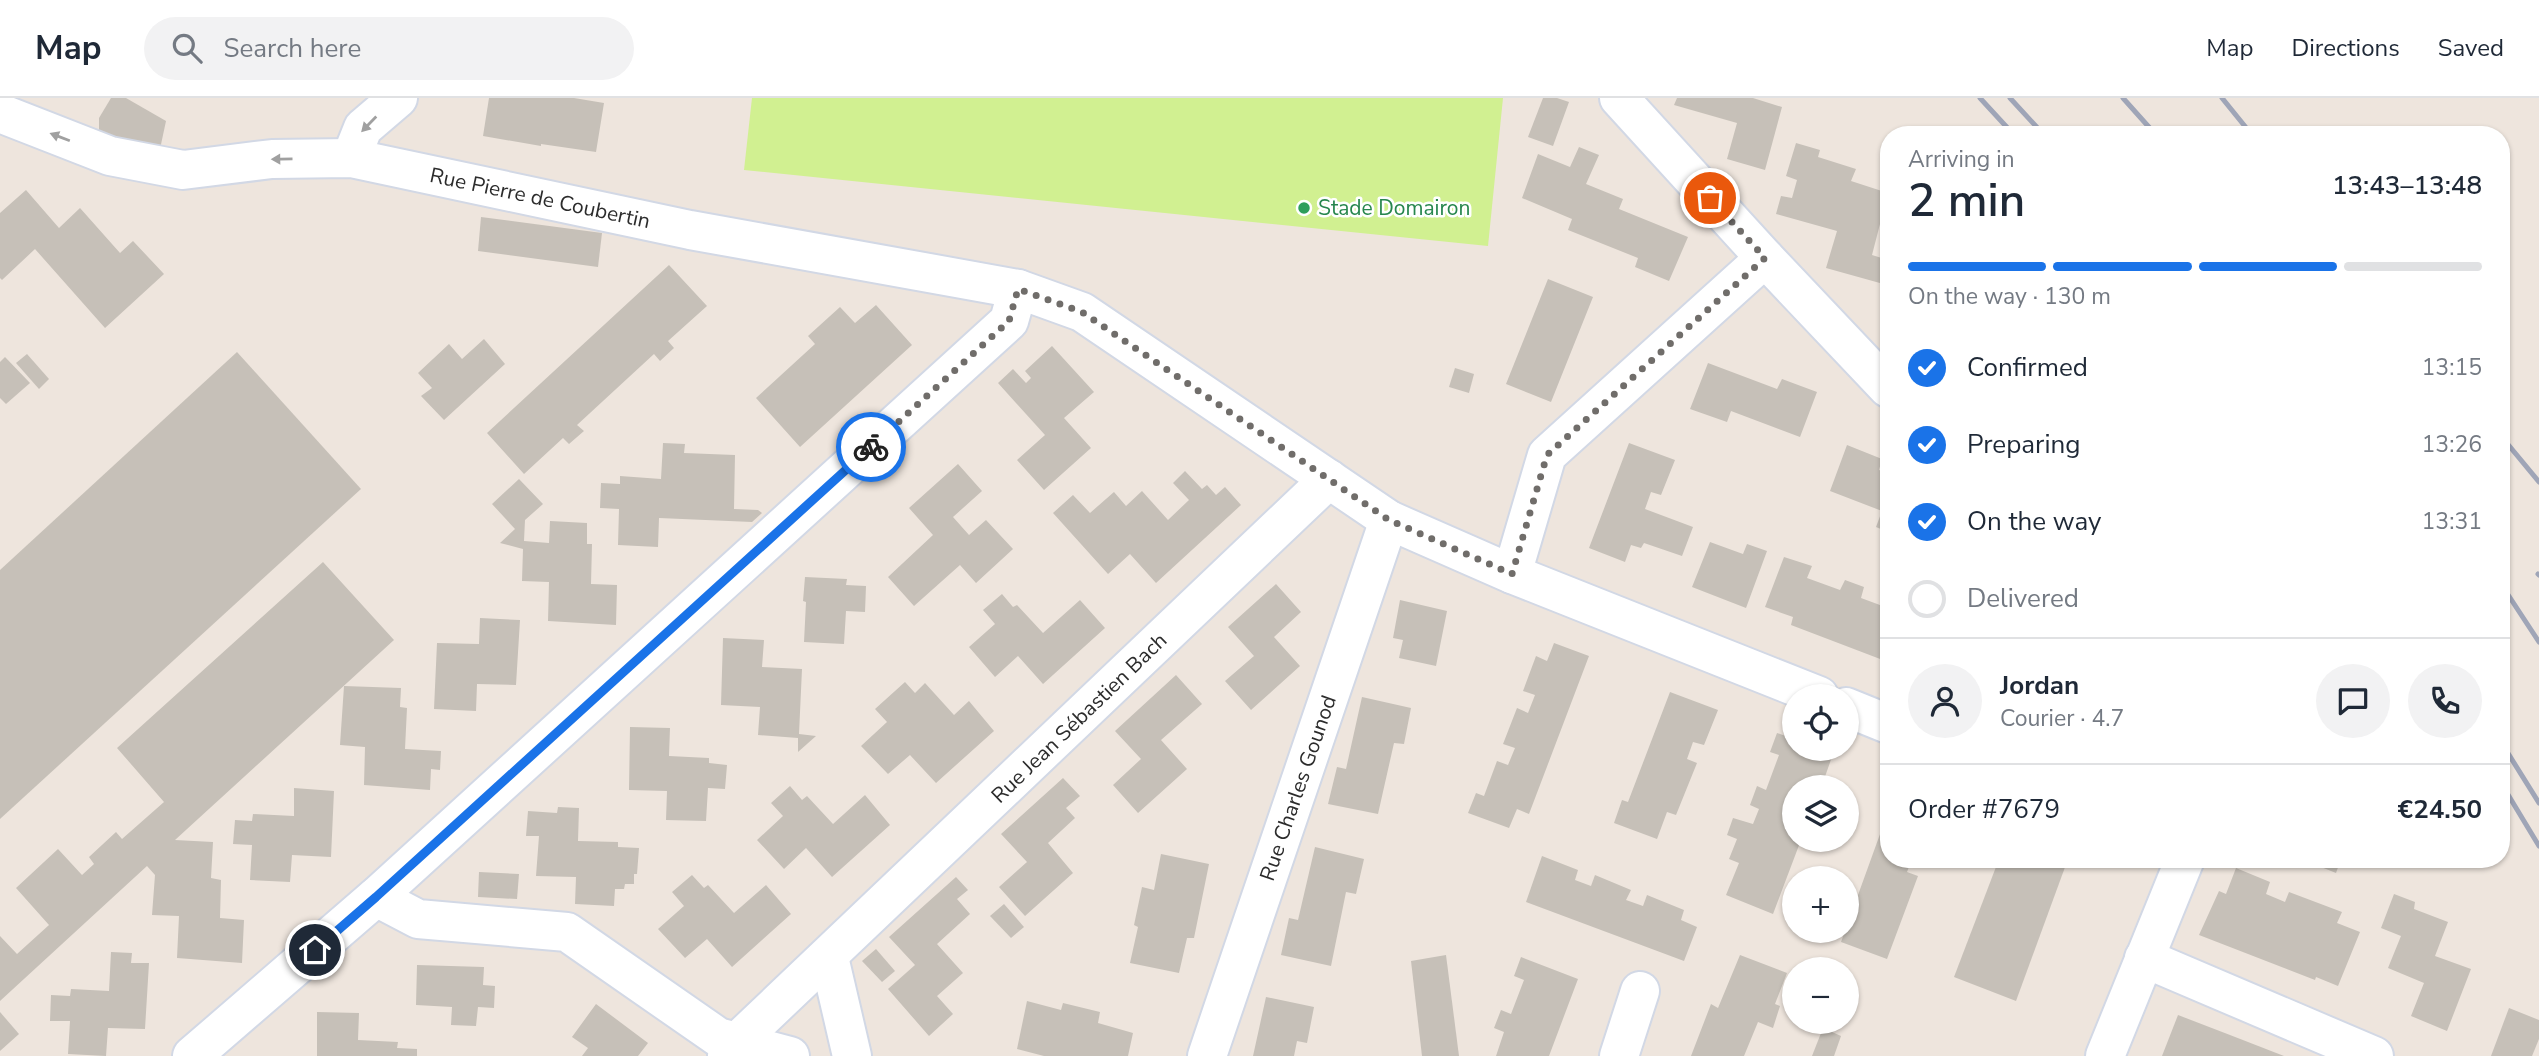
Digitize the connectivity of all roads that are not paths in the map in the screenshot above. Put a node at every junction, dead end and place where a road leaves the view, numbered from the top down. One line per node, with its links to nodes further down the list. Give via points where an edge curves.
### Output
1 (398, 98): 4 (street, one-way to 4, via 363,128)
2 (1619, 98): 5 (street)
3 (0, 113): 4 (street, Rue Pierre de Coubertin, one-way to 3, via 272,159 183,170 110,156)
4 (351, 158): 6 (street, Rue Pierre de Coubertin, via 690,230)
5 (1765, 258): 7 (street); 10 (street, via 1547,455)
6 (1018, 289): 8 (street, Rue Pierre de Coubertin, via 1082,312); 15 (street, via 1009,321)
7 (1880, 380)
8 (1329, 479): 9 (street, Rue Pierre de Coubertin); 16 (street, Rue Jean Sébastien Bach)
9 (1389, 520): 10 (street, Rue Pierre de Coubertin); 23 (street, Rue Charles Gounod)
10 (1525, 579): 11 (street, Rue Pierre de Coubertin)
11 (1789, 684)
12 (1859, 713): 13 (street)
13 (1880, 721)
14 (2181, 868): 17 (street)
15 (376, 897): 19 (street, via 418,919 567,932); 20 (street)
16 (829, 957): 19 (street, Rue Jean Sébastien Bach); 22 (street)
17 (2144, 958): 25 (street); 26 (street)
18 (1640, 990): 24 (street)
19 (731, 1050): 21 (street)
20 (192, 1056)
21 (790, 1056)
22 (852, 1056)
23 (1207, 1056)
24 (1619, 1056)
25 (2105, 1056)
26 (2374, 1056)

